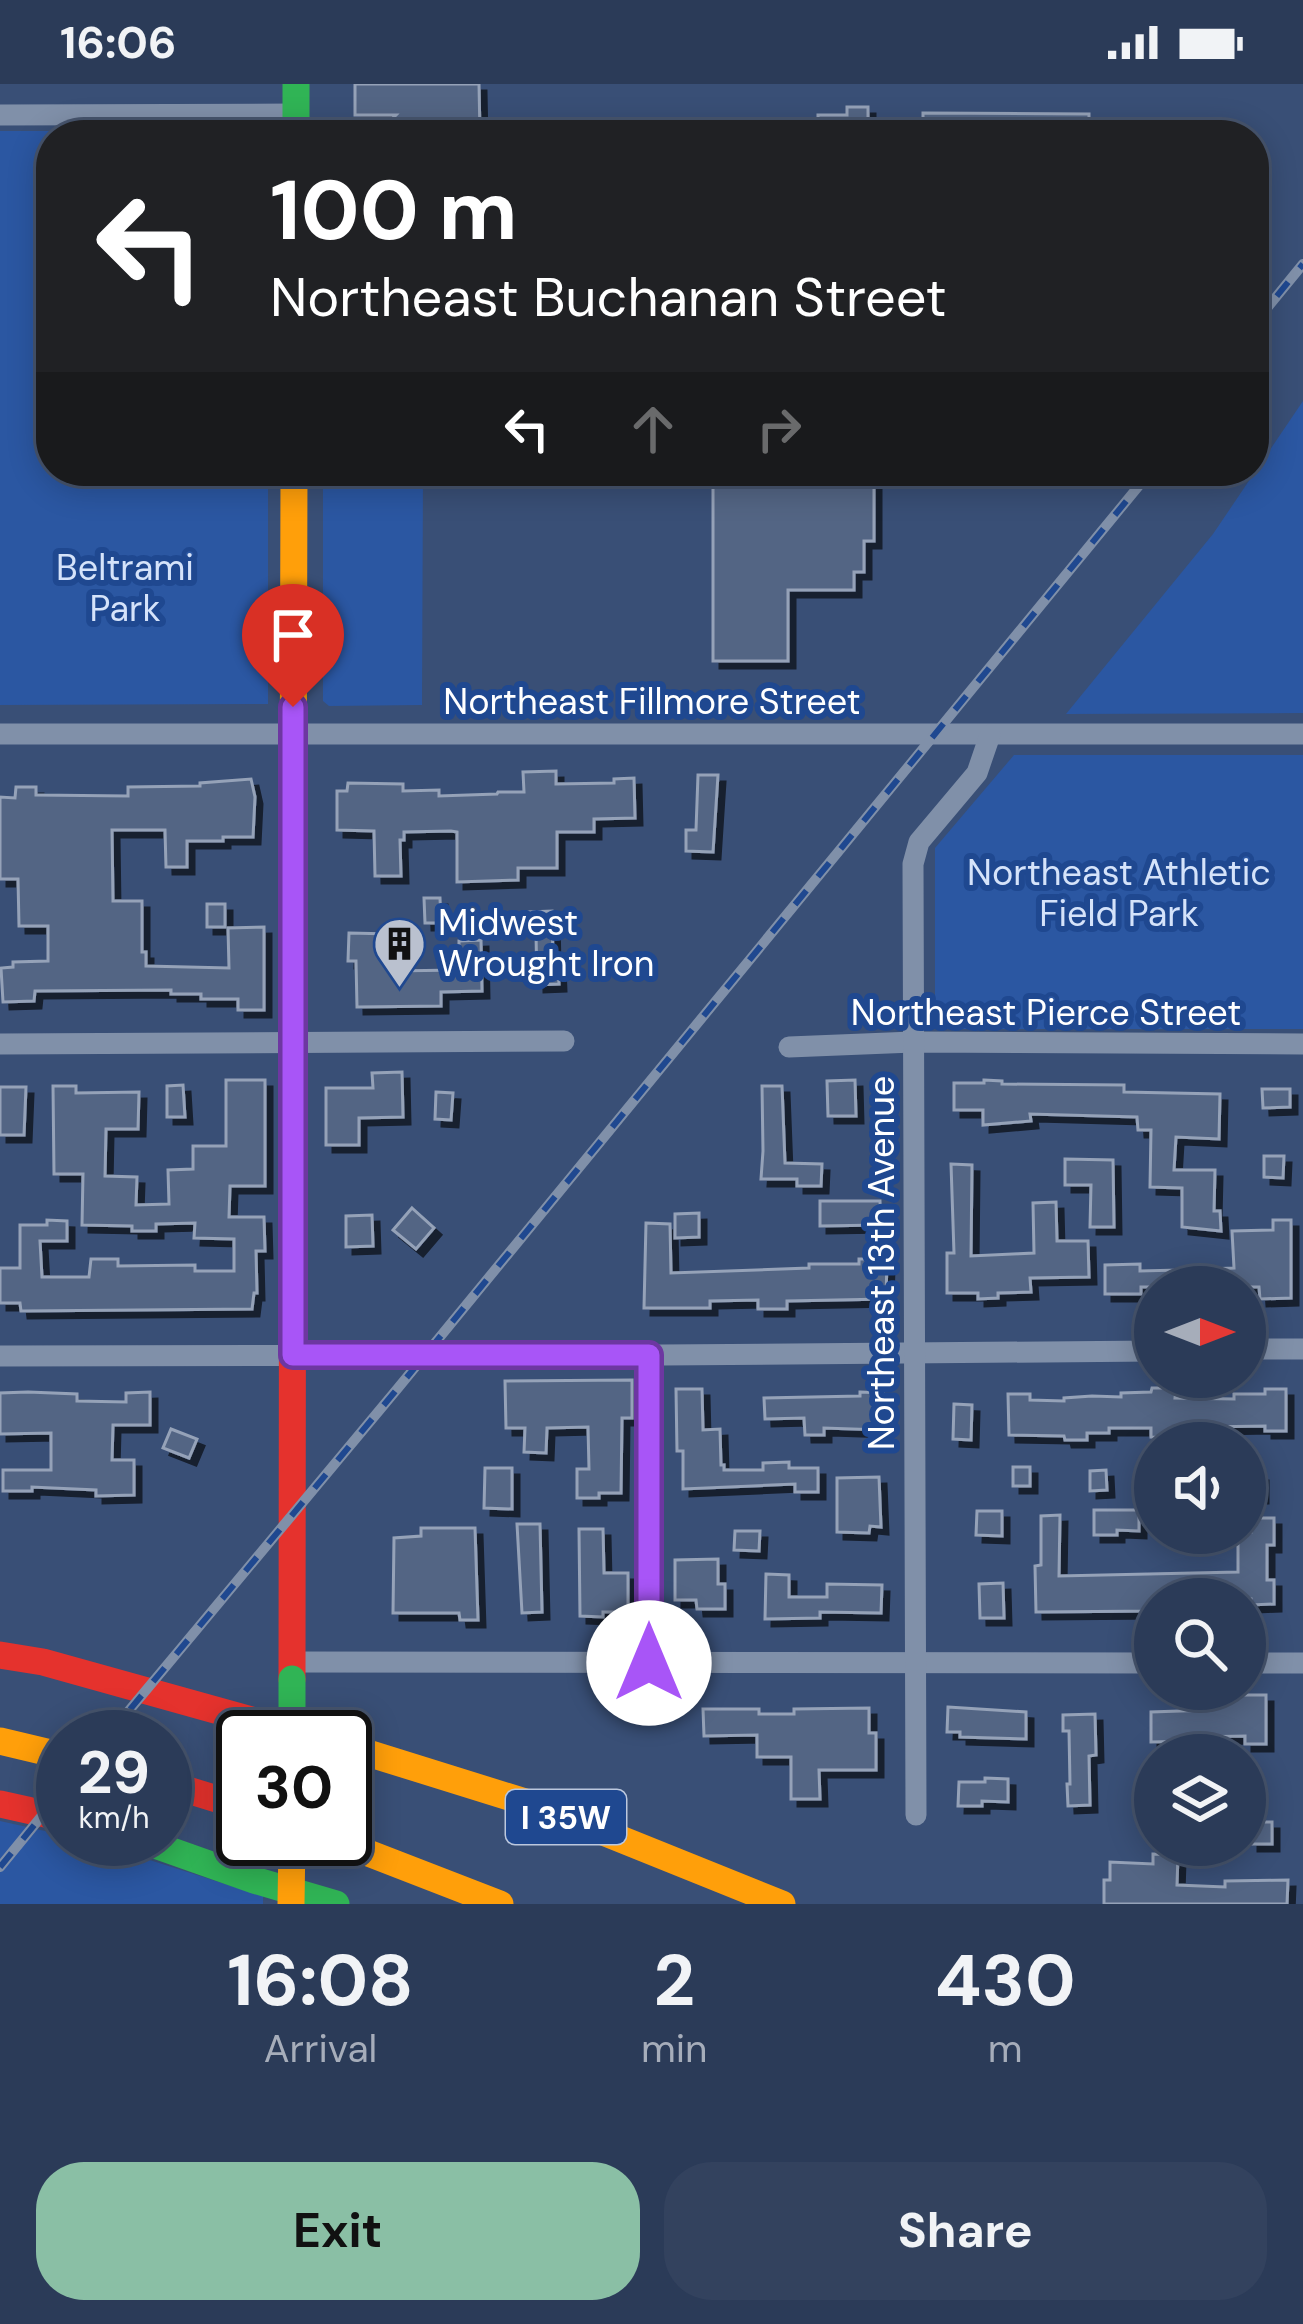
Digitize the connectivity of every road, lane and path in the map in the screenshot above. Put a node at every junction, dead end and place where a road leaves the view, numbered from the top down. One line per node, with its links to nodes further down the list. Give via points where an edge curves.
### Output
1 (296, 102): 2 (street)
2 (0, 116)
3 (294, 486): 4 (main road)
4 (293, 733): 5 (street, Northeast Fillmore Street); 7 (street, Northeast Fillmore Street); 8 (main road)
5 (0, 734)
6 (1303, 734): 7 (street, Northeast Fillmore Street)
7 (990, 735): 10 (street, Northeast 13th Avenue, via 976,773 915,851)
8 (293, 1041): 9 (street); 11 (street); 18 (main road)
9 (564, 1041)
10 (913, 1042): 12 (street, Northeast Pierce Street); 13 (street, Northeast Pierce Street); 17 (street, Northeast 13th Avenue)
11 (0, 1044)
12 (1303, 1044)
13 (789, 1047)
14 (1266, 1349): 15 (street)
15 (1303, 1349)
16 (1134, 1351): 17 (street)
17 (915, 1354): 19 (street); 22 (street, Northeast 13th Avenue)
18 (293, 1355): 19 (street); 20 (street); 27 (main road)
19 (649, 1355): 23 (street)
20 (0, 1356)
21 (0, 1655): 28 (main road)
22 (916, 1661): 23 (street); 24 (street); 35 (street, Northeast 13th Avenue)
23 (649, 1663): 27 (street)
24 (1134, 1663)
25 (1266, 1663): 26 (street)
26 (1303, 1664)
27 (292, 1671): 29 (main road, bridge)
28 (216, 1710)
29 (292, 1710)
30 (0, 1741): 31 (main road)
31 (36, 1750)
32 (372, 1754): 42 (main road, I 35W, via 542,1807)
33 (0, 1804): 34 (main road)
34 (36, 1812)
35 (916, 1815)
36 (372, 1854): 41 (main road)
37 (192, 1858): 40 (main road)
38 (292, 1866): 39 (main road, bridge)
39 (291, 1904)
40 (336, 1904)
41 (500, 1904)
42 (786, 1904)

